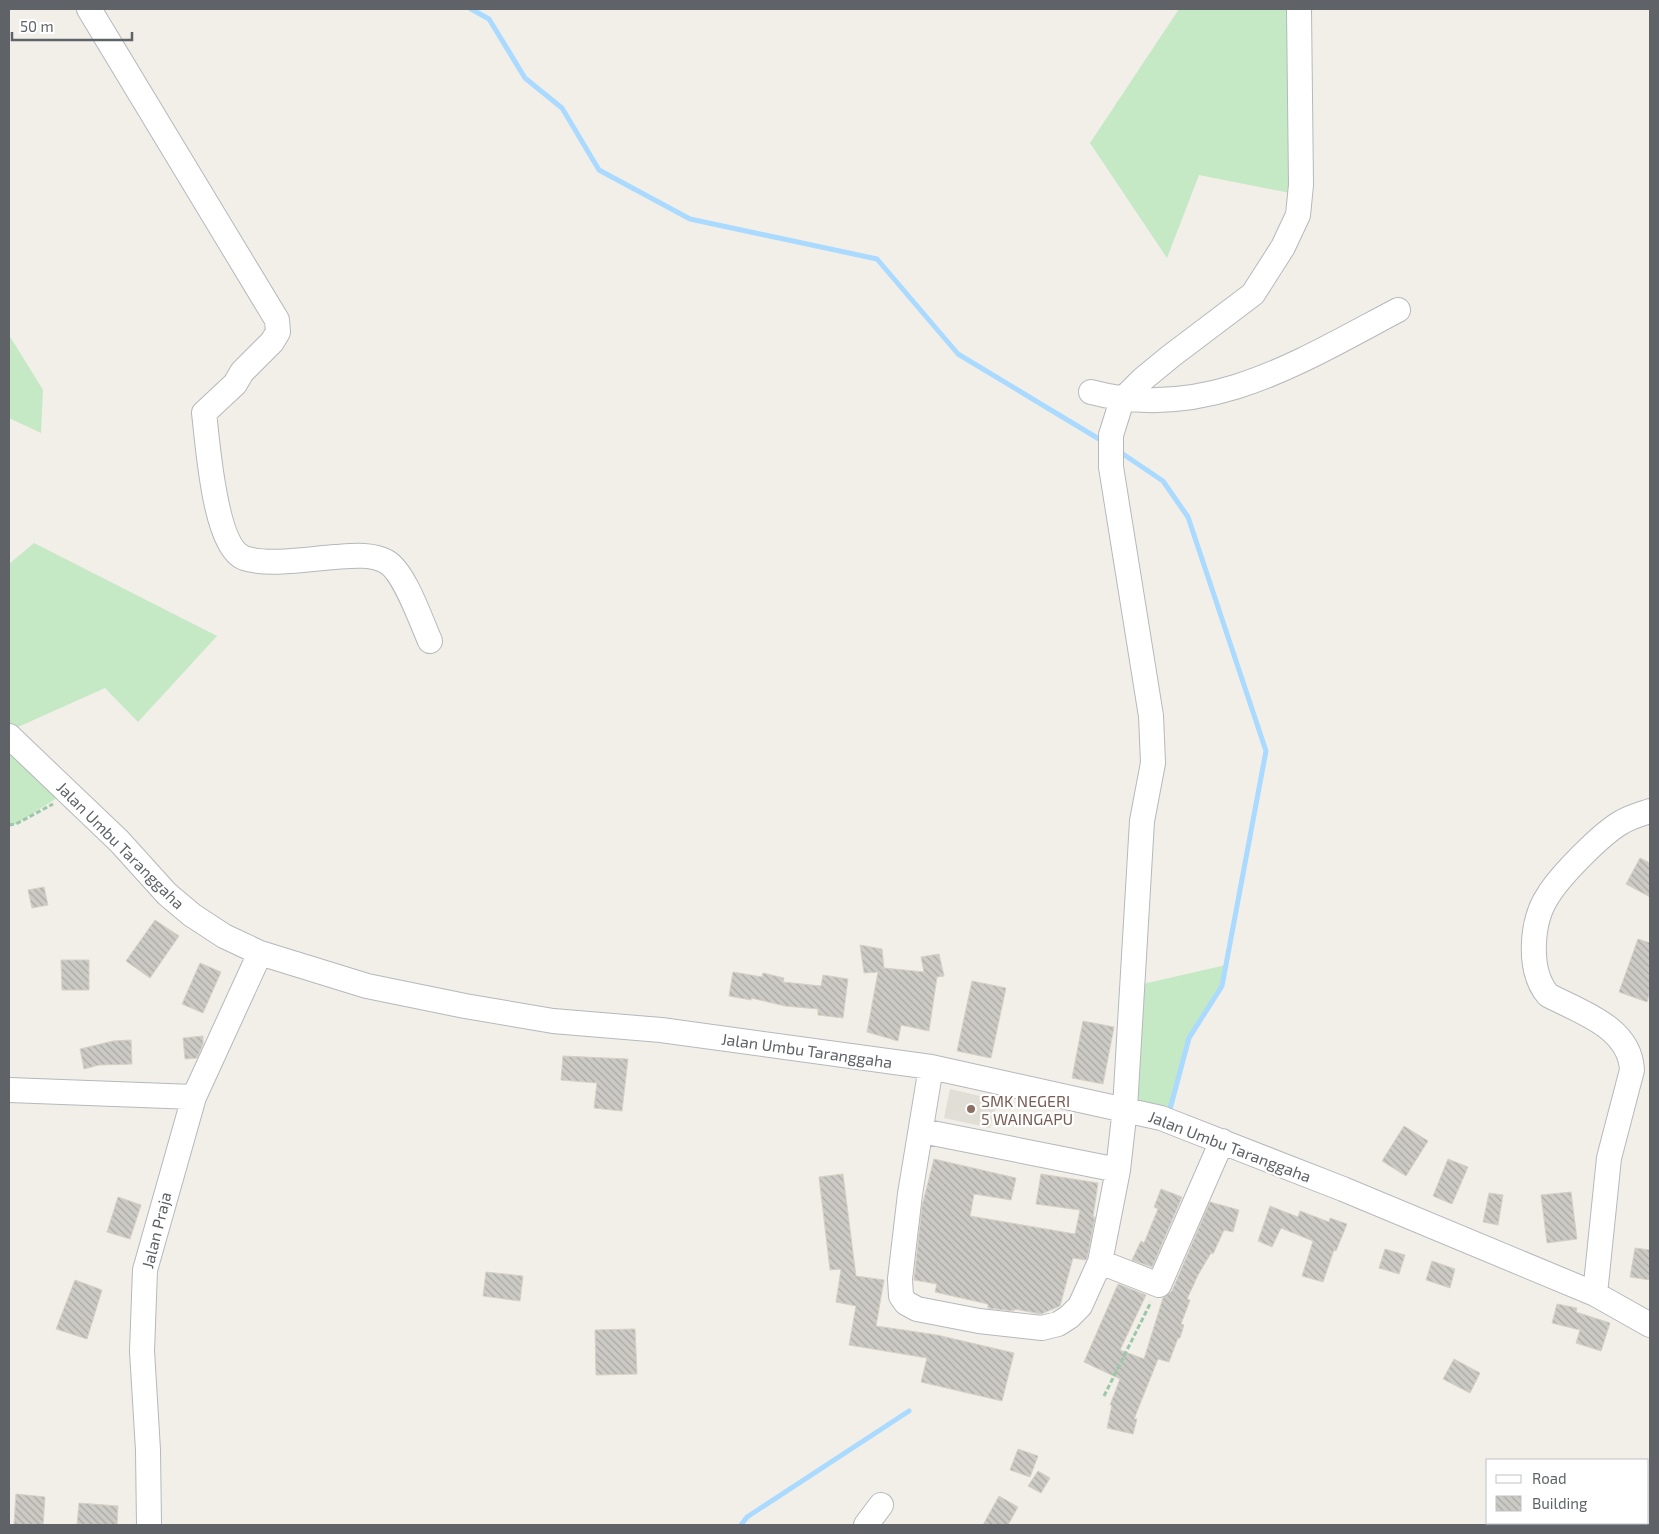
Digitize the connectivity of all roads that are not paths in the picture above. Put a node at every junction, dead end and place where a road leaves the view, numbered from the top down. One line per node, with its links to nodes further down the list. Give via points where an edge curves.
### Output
1 (89, 9): 6 (street, via 276,320 278,332 272,342 204,413 213,486 226,541 235,554 258,561 361,556 387,562 400,577)
2 (1299, 9): 5 (street, via 1301,185 1298,215 1283,248 1253,294 1157,368)
3 (1398, 310): 5 (street, via 1312,356 1241,387 1185,399)
4 (1091, 392): 5 (street)
5 (1122, 400): 13 (street, via 1111,435 1111,466 1154,743 1142,821)
6 (430, 641)
7 (9, 736): 9 (street, Jalan Umbu Taranggaha, via 72,794 167,894 224,936)
8 (1650, 811): 18 (street, via 1622,822 1602,836 1548,894 1536,936 1537,974 1545,991 1621,1038 1630,1054 1632,1070 1609,1158)
9 (260, 954): 10 (street, Jalan Umbu Taranggaha, via 367,986 553,1021 679,1032); 12 (street, Jalan Praja)
10 (931, 1067): 13 (street, Jalan Umbu Taranggaha); 14 (street)
11 (9, 1090): 12 (street)
12 (194, 1097): 21 (street, Jalan Praja, via 145,1270 142,1351)
13 (1125, 1108): 15 (street, Jalan Umbu Taranggaha); 16 (street)
14 (922, 1131): 16 (street); 17 (street, via 910,1194 900,1279 901,1296 906,1303 917,1309 979,1321 1042,1328 1058,1324 1080,1306)
15 (1222, 1141): 17 (street, via 1159,1285); 18 (street, Jalan Umbu Taranggaha)
16 (1118, 1170): 17 (street)
17 (1100, 1262)
18 (1595, 1294): 19 (street, Jalan Umbu Taranggaha)
19 (1650, 1324)
20 (881, 1505): 22 (street)
21 (149, 1525)
22 (866, 1525)

